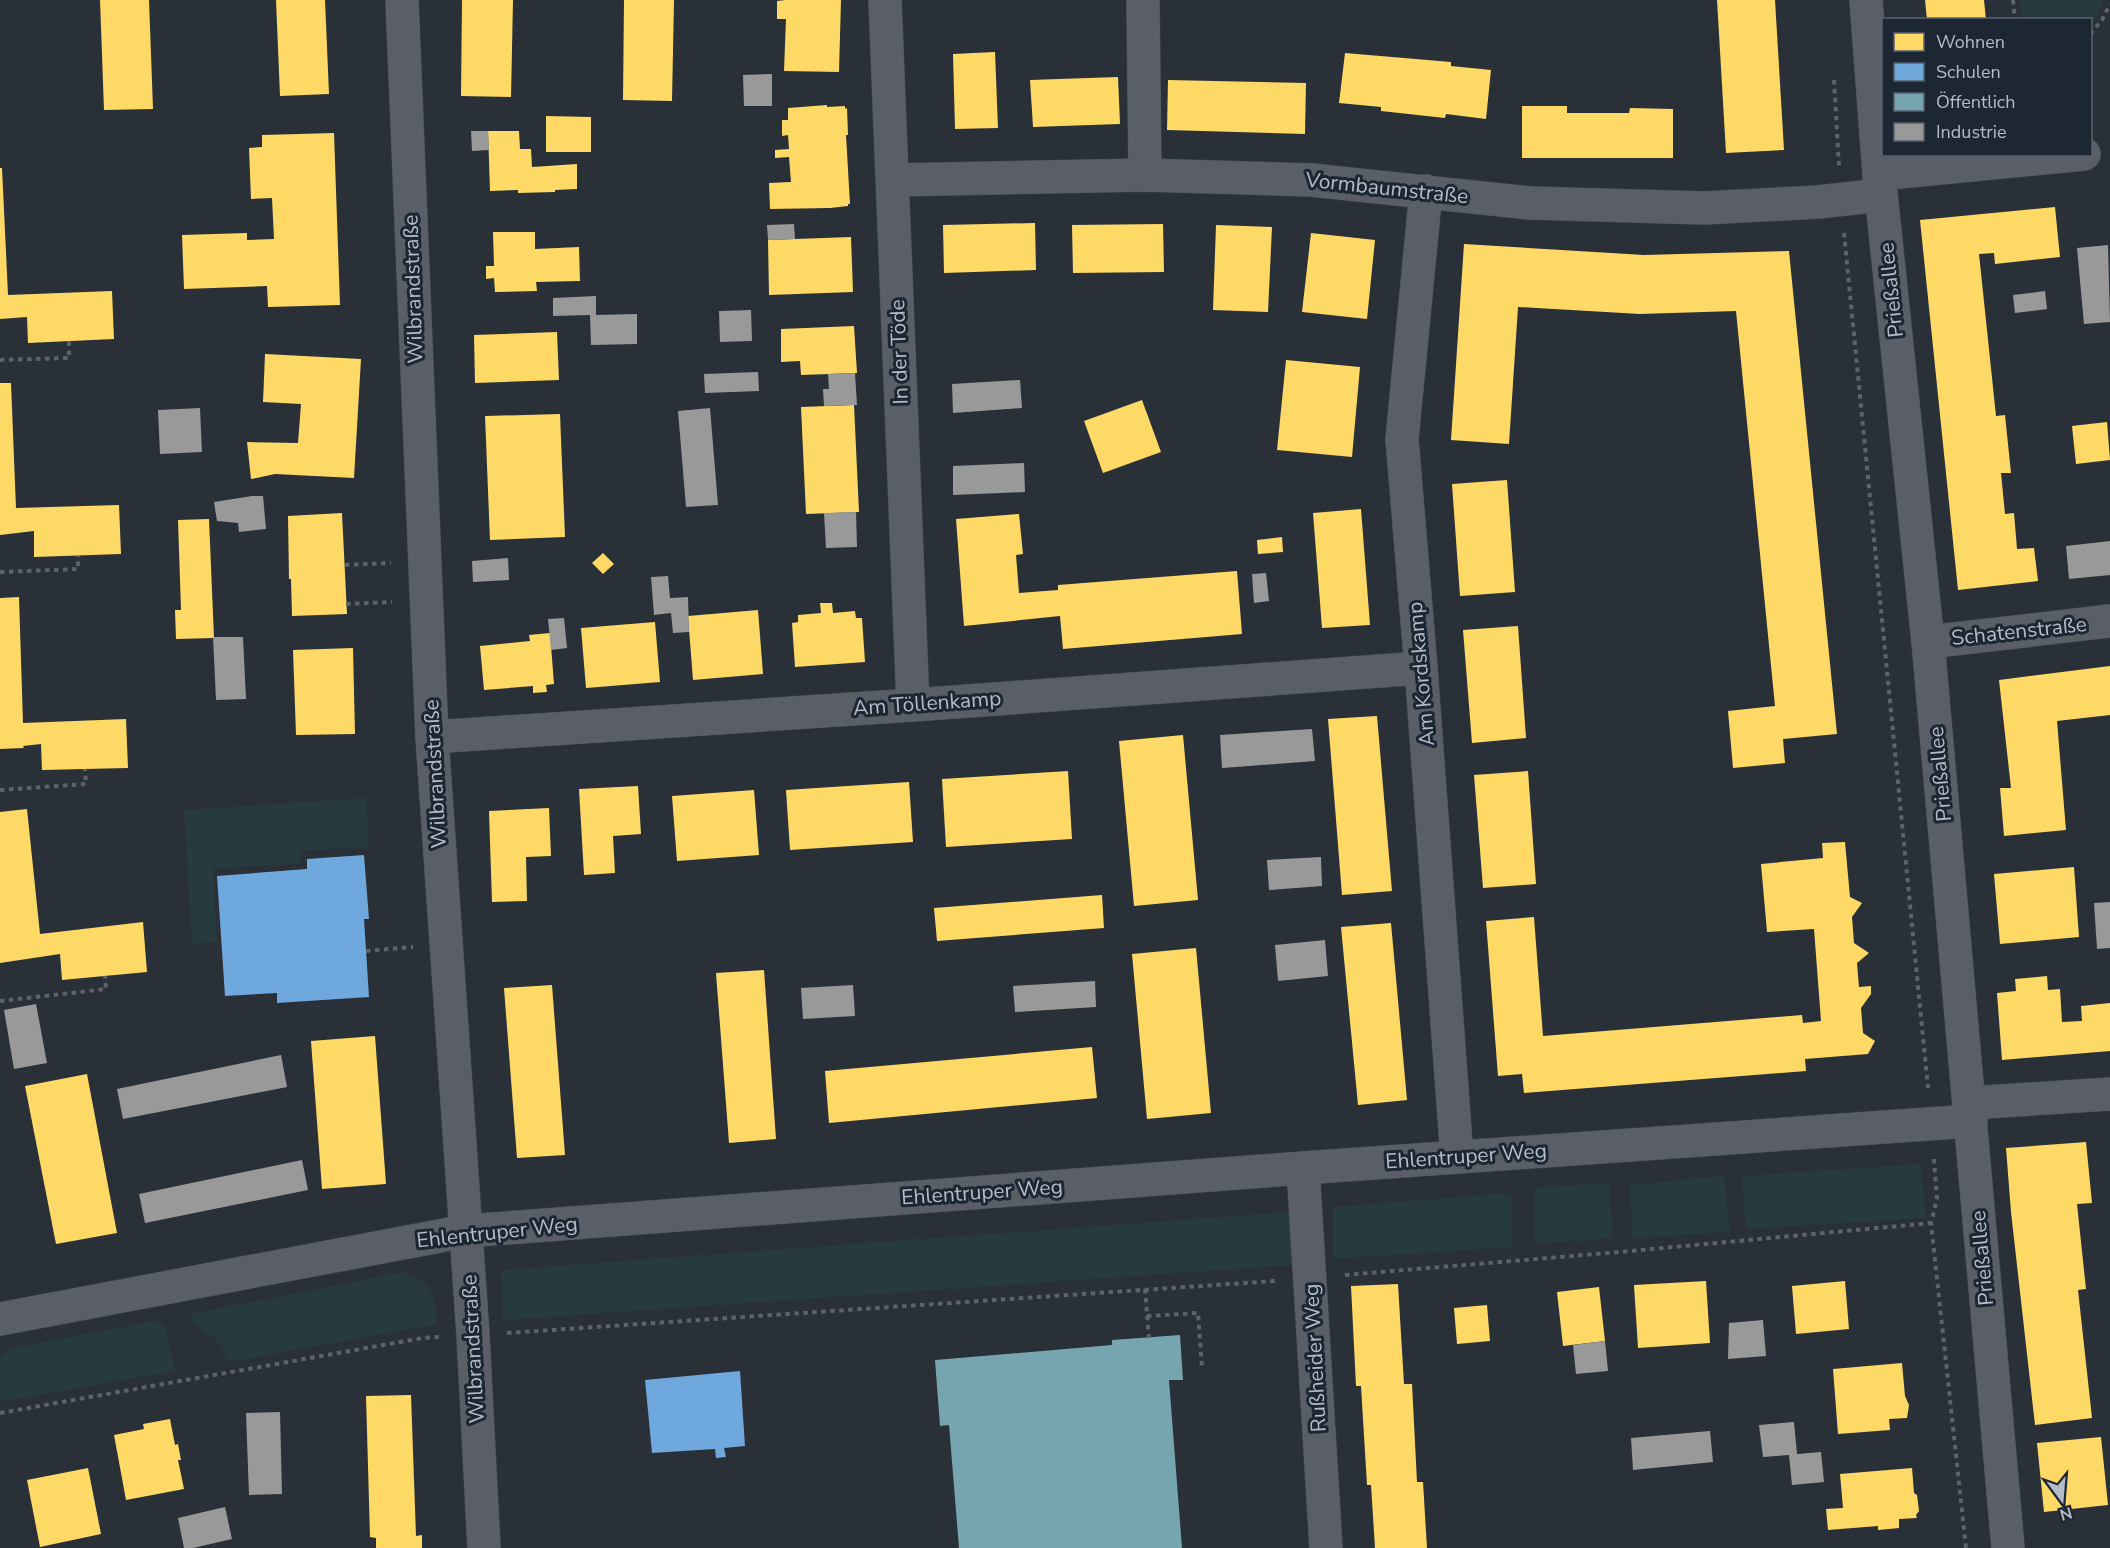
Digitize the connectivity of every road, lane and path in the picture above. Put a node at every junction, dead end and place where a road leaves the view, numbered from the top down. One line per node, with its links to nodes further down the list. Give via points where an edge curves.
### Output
1 (402, 0): 21 (street, Wilbrandstraße)
2 (885, 0): 14 (street, In der Töde)
3 (1143, 0): 13 (street)
4 (1866, 0): 15 (street, Prießallee)
5 (2013, 0): 7 (path)
6 (2110, 4): 8 (path)
7 (2015, 18)
8 (2092, 33)
9 (1833, 70): 17 (path)
10 (2110, 152): 11 (street)
11 (2092, 154)
12 (2071, 156): 15 (street, Vormbaumstraße)
13 (1145, 175): 14 (street, Vormbaumstraße); 16 (street, Vormbaumstraße, via 1311,180)
14 (893, 180): 29 (street, In der Töde)
15 (1880, 185): 17 (street, Vormbaumstraße); 27 (street, Prießallee)
16 (1426, 191): 17 (street, Vormbaumstraße, via 1530,203 1704,208); 28 (street, Am Kordskamp, via 1402,439)
17 (1841, 199): 39 (path)
18 (69, 341): 19 (path, via 69,358)
19 (0, 360)
20 (78, 556): 23 (path, via 78,569)
21 (424, 562): 22 (path); 24 (street, Wilbrandstraße)
22 (345, 565)
23 (0, 572)
24 (426, 600): 25 (path); 30 (street, Wilbrandstraße)
25 (346, 604)
26 (2110, 621): 27 (street, Schatenstraße)
27 (1928, 642): 38 (street, Prießallee)
28 (1421, 668): 29 (street, Am Töllenkamp); 40 (street, Am Kordskamp)
29 (914, 705): 30 (street, Am Töllenkamp)
30 (432, 736): 33 (street, Wilbrandstraße)
31 (85, 769): 32 (path, via 86,784)
32 (0, 790)
33 (446, 945): 34 (path); 43 (street, Wilbrandstraße)
34 (366, 951)
35 (105, 976): 36 (path, via 106,989)
36 (0, 1001)
37 (2110, 1094): 38 (street, Ehlentruper Weg)
38 (1970, 1112): 39 (street, Ehlentruper Weg); 55 (street, Prießallee)
39 (1930, 1124): 40 (street, Ehlentruper Weg); 42 (path, via 1937,1199)
40 (1457, 1157): 41 (street, Ehlentruper Weg)
41 (1303, 1168): 43 (street, Ehlentruper Weg); 44 (street, Rußheider Weg)
42 (1931, 1223): 44 (path); 54 (path)
43 (466, 1231): 47 (street, Ehlentruper Weg); 48 (street, Wilbrandstraße)
44 (1311, 1278): 45 (path); 53 (street, Rußheider Weg)
45 (1145, 1289): 46 (path); 48 (path)
46 (1147, 1316): 49 (path); 50 (path, via 1198,1313)
47 (0, 1319)
48 (473, 1335): 51 (path, via 423,1338); 52 (street, Wilbrandstraße)
49 (1149, 1338)
50 (1202, 1368)
51 (0, 1413)
52 (484, 1548)
53 (1326, 1548)
54 (1966, 1548)
55 (2008, 1548)

